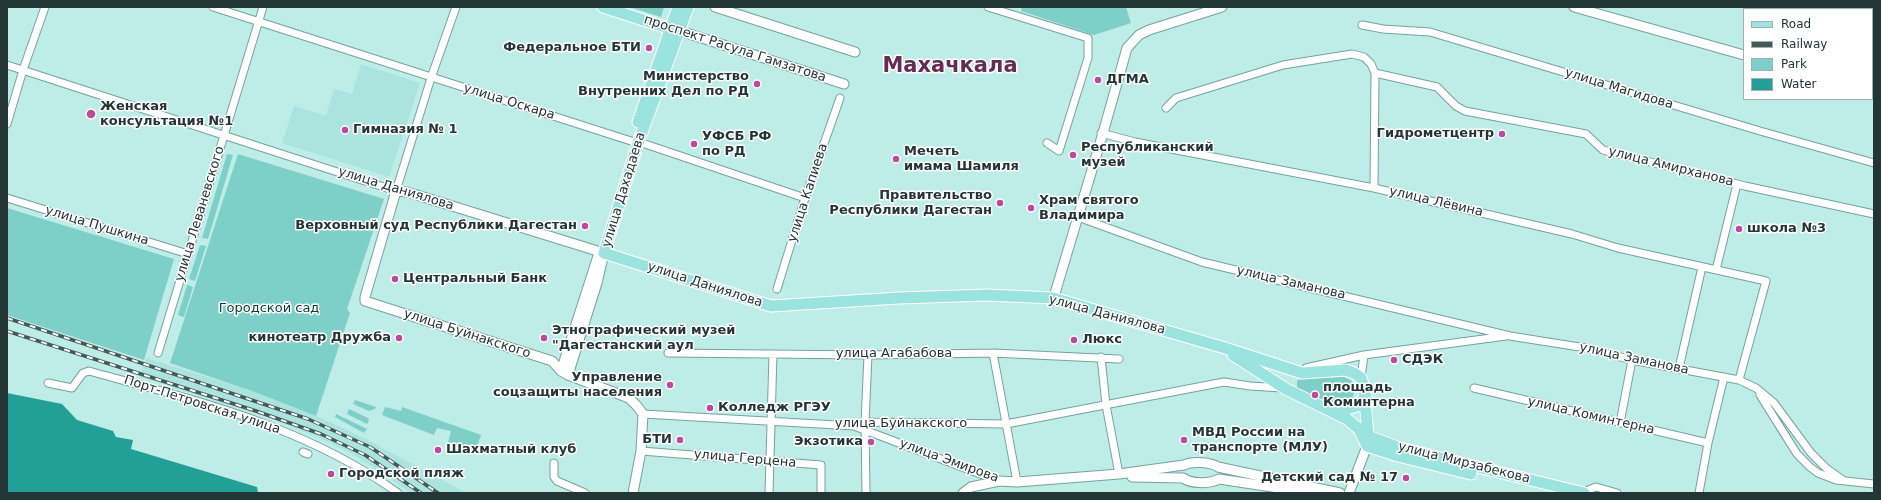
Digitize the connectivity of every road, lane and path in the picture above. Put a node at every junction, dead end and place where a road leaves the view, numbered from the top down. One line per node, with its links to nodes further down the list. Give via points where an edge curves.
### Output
1 (45, 7): 21 (street)
2 (213, 7): 14 (street, улица Оскара)
3 (263, 7): 14 (street, улица Леваневского)
4 (456, 7): 23 (street)
5 (602, 7): 16 (main road, проспект Расула Гамзатова)
6 (678, 7): 16 (main road, улица Дахадаева)
7 (688, 7): 16 (main road, улица Дахадаева)
8 (715, 7): 18 (street)
9 (988, 7): 31 (street, via 1088,38 1088,58 1059,151)
10 (1215, 7): 28 (street, via 1146,30 1131,38 1126,46)
11 (1222, 7): 28 (street, via 1139,35 1127,48)
12 (1574, 7): 19 (street)
13 (1589, 7): 17 (street)
14 (258, 22): 23 (street, улица Оскара); 29 (street, улица Леваневского)
15 (1362, 24): 32 (street, улица Магидова, via 1383,29 1430,32)
16 (676, 30): 24 (street, проспект Расула Гамзатова); 30 (main road, улица Дахадаева)
17 (1743, 49)
18 (855, 52)
19 (1743, 55)
20 (7, 65): 21 (street, улица Даниялова)
21 (23, 70): 27 (street); 29 (street, улица Даниялова)
22 (1375, 73): 26 (street, via 1364,57 1352,54 1283,65 1176,98); 33 (street, улица Амирханова, via 1437,87 1456,106 1465,111 1586,134 1603,150); 34 (street)
23 (431, 78): 30 (street, улица Оскара); 35 (street)
24 (844, 84)
25 (840, 98): 37 (street, улица Капиева)
26 (1166, 108)
27 (7, 124)
28 (1102, 133): 34 (street, улица Лёвина, via 1149,145); 39 (street)
29 (223, 136): 35 (street, улица Даниялова); 41 (street, улица Леваневского)
30 (630, 141): 37 (street, улица Оскара); 40 (main road, улица Дахадаева)
31 (1047, 143)
32 (1874, 163)
33 (1737, 184): 38 (street, улица Амирханова); 43 (street)
34 (1374, 188): 42 (street, улица Лёвина)
35 (396, 191): 40 (street, улица Даниялова, via 407,192); 57 (street, улица Буйнакского, via 365,301 552,361)
36 (7, 198): 41 (street, улица Пушкина)
37 (805, 198): 44 (street, улица Капиева)
38 (1874, 214)
39 (1076, 216): 45 (street); 46 (street, улица Заманова, via 1202,262)
40 (602, 253): 45 (main road, улица Даниялова, via 771,306 980,295); 57 (street, улица Дахадаева)
41 (188, 254): 47 (street, улица Леваневского)
42 (1702, 267): 43 (street, улица Лёвина); 56 (street)
43 (1716, 270): 61 (street, улица Лёвина, via 1766,281)
44 (777, 289)
45 (1052, 299): 58 (main road, улица Даниялова, via 1225,348); 63 (main road, улица Даниялова, via 1224,350)
46 (1510, 336): 51 (street, улица Заманова); 55 (street, улица Заманова, via 1586,348)
47 (158, 353)
48 (668, 353): 50 (street, улица Агабабова)
49 (993, 353): 52 (street, улица Агабабова); 53 (street, улица Агабабова); 73 (street)
50 (773, 354): 52 (street, улица Агабабова); 70 (street)
51 (1364, 355): 58 (street, улица Заманова, via 1306,368); 60 (street)
52 (868, 356): 71 (street)
53 (1101, 357): 54 (street, улица Агабабова); 67 (street)
54 (1119, 359)
55 (1632, 360): 56 (street, улица Заманова); 72 (street)
56 (1679, 368): 59 (street, улица Заманова)
57 (564, 373): 69 (street, улица Буйнакского, via 629,398)
58 (1302, 373): 60 (main road, улица Даниялова, via 1345,370); 63 (main road, via 1290,379)
59 (1724, 377): 61 (street, улица Заманова); 77 (street)
60 (1361, 378): 66 (main road)
61 (1739, 380): 65 (street, улица Заманова)
62 (48, 383): 90 (street, Порт-Петровская улица, via 72,388 83,373 89,371 235,413 306,448 346,459)
63 (1286, 388): 67 (street, улица Буйнакского, via 1224,382); 68 (main road, улица Даниялова)
64 (1474, 388): 72 (street, улица Коминтерна)
65 (1756, 388): 86 (street, улица Заманова, via 1774,403 1811,453); 86 (street, улица Заманова, via 1802,460 1818,473)
66 (1366, 396): 68 (main road, via 1357,406); 76 (main road)
67 (1106, 405): 73 (street, улица Буйнакского); 83 (street)
68 (1336, 412): 76 (main road, улица Даниялова, via 1359,429)
69 (643, 414): 70 (street, улица Буйнакского); 78 (street)
70 (772, 421): 74 (street, улица Буйнакского); 79 (street)
71 (865, 423): 73 (street, улица Буйнакского); 74 (street, улица Буйнакского); 75 (street)
72 (1620, 423): 77 (street, улица Коминтерна)
73 (1006, 424): 88 (street)
74 (854, 426): 75 (street, улица Эмирова)
75 (865, 431): 87 (street, улица Эмирова); 95 (street)
76 (1367, 441): 99 (street); 100 (main road, улица Мирзабекова, via 1413,460); 101 (main road, улица Мирзабекова)
77 (1708, 443): 103 (street)
78 (641, 450): 79 (street, улица Герцена); 92 (street)
79 (770, 461): 93 (street); 94 (street, улица Герцена, via 821,465)
80 (554, 463): 91 (street, via 554,476 557,480)
81 (1184, 465): 82 (street, улица Эмирова, via 1214,464); 83 (street, улица Эмирова); 84 (street)
82 (1218, 467): 85 (street); 98 (street, улица Эмирова)
83 (1119, 474): 84 (street, улица Эмирова); 88 (street, улица Эмирова)
84 (1183, 478): 85 (street, улица Эмирова, via 1188,481 1213,482)
85 (1219, 479): 97 (street, улица Эмирова)
86 (1843, 480): 89 (street, улица Заманова)
87 (999, 481): 88 (street, улица Эмирова); 96 (street, via 971,487)
88 (1017, 482)
89 (1874, 484)
90 (398, 493)
91 (585, 493)
92 (633, 493)
93 (769, 493)
94 (821, 493)
95 (866, 493)
96 (963, 493)
97 (1312, 493)
98 (1340, 493)
99 (1349, 493)
100 (1556, 493)
101 (1582, 493): 102 (street, via 1596,487)
102 (1617, 493)
103 (1699, 493)

